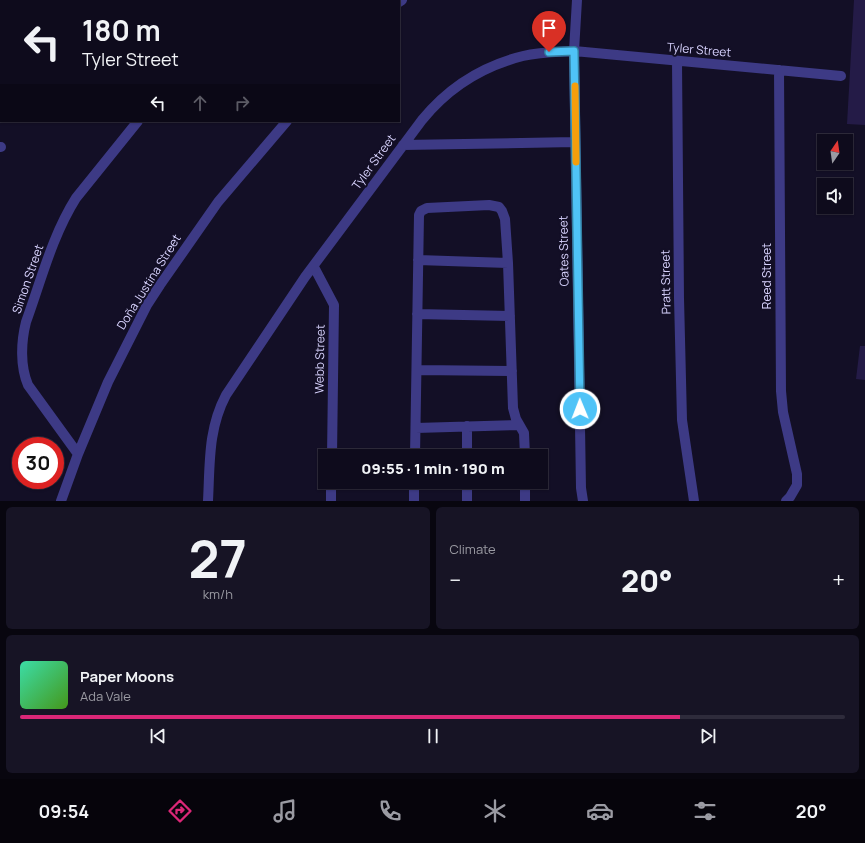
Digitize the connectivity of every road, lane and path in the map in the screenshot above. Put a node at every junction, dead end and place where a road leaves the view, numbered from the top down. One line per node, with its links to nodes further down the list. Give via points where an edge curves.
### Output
1 (577, 0): 2 (street, Oates Street)
2 (574, 51): 3 (street, Tyler Street); 8 (street, Oates Street); 9 (street, Tyler Street, via 524,56 502,62 474,75 436,103)
3 (677, 62): 4 (street, Tyler Street); 36 (street, Pratt Street, via 682,420)
4 (779, 70): 5 (street, Tyler Street); 37 (street, Reed Street, via 781,391 783,412 798,479 794,491)
5 (841, 76)
6 (137, 122): 24 (street, Simon Street, via 69,209 26,322 23,365 25,379)
7 (287, 122): 24 (street, Doña Justina Street, via 218,202 160,285 134,329 108,382)
8 (575, 142): 9 (street); 35 (street, Oates Street)
9 (403, 145): 12 (street, Tyler Street)
10 (418, 260): 11 (street); 11 (street, via 420,211 489,205 499,207 505,218); 13 (street)
11 (508, 263): 14 (street)
12 (314, 267): 20 (street, Webb Street, via 334,305); 30 (street, Tyler Street, via 221,404 212,433)
13 (417, 314): 14 (street); 15 (street)
14 (510, 316): 16 (street)
15 (417, 370): 16 (street); 19 (street)
16 (512, 371): 18 (street, via 513,408)
17 (467, 426): 18 (street); 19 (street); 22 (street)
18 (519, 426): 23 (street, via 523,429)
19 (416, 428): 21 (street)
20 (332, 449)
21 (415, 449)
22 (467, 449)
23 (525, 449)
24 (78, 454): 29 (street, Doña Justina Street)
25 (331, 489): 31 (street)
26 (414, 489): 32 (street)
27 (467, 489): 33 (street)
28 (525, 489): 34 (street)
29 (61, 501)
30 (208, 501)
31 (331, 501)
32 (414, 501)
33 (467, 501)
34 (524, 501)
35 (583, 501)
36 (694, 501)
37 (786, 501)

